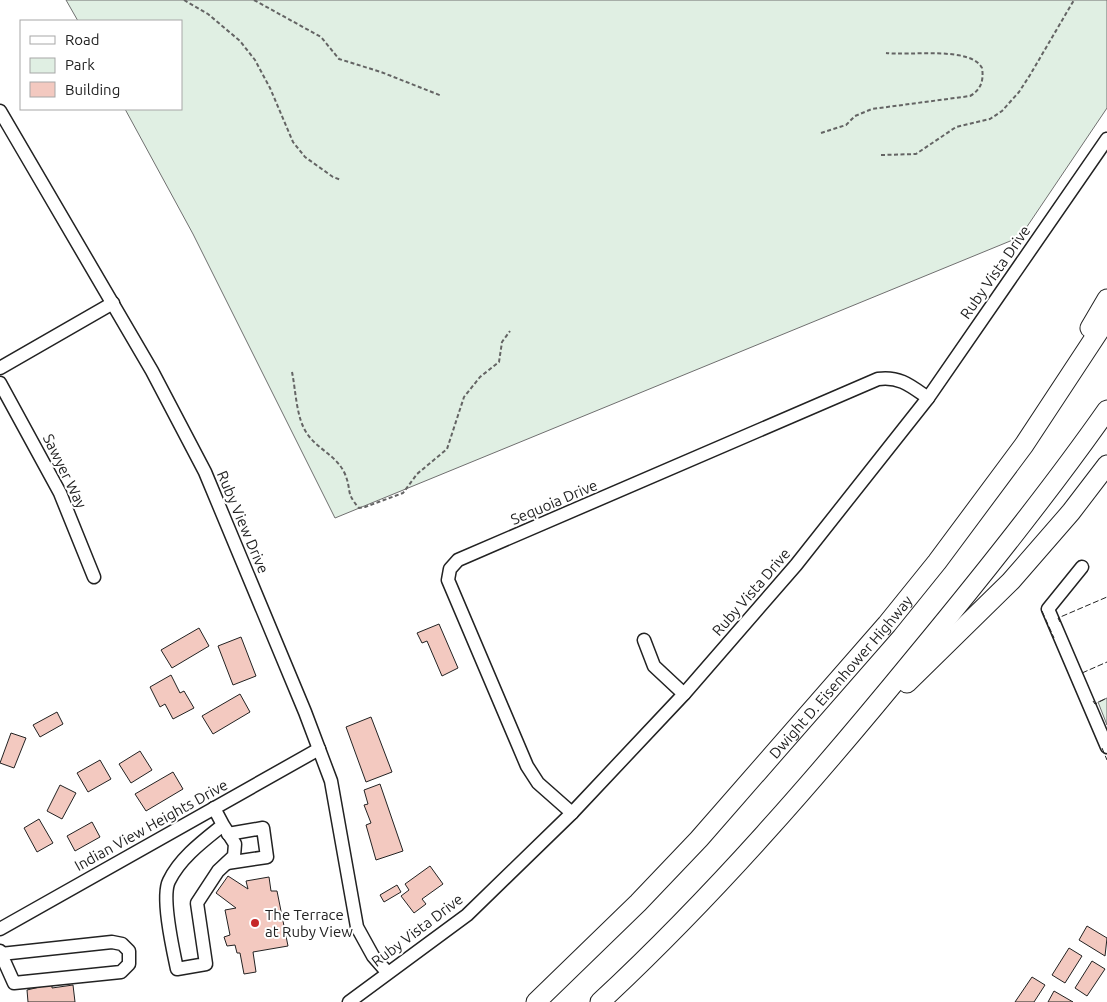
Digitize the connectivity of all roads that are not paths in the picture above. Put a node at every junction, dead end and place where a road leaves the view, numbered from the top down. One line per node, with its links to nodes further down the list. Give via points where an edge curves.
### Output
1 (0, 111): 4 (street, Ruby View Drive)
2 (1107, 139): 8 (street, Ruby Vista Drive)
3 (1107, 299): 10 (highway)
4 (114, 303): 6 (street); 17 (street, Ruby View Drive, via 205,472)
5 (1107, 320): 10 (highway, Dwight D. Eisenhower Highway)
6 (0, 368)
7 (0, 383): 13 (street, Sawyer Way, via 60,493)
8 (928, 398): 15 (street, Ruby Vista Drive, via 796,566); 20 (street, Sequoia Drive, via 903,380 892,377 878,379 458,560 450,569 448,580 527,766 538,783)
9 (1107, 410): 18 (highway, via 970,590)
10 (1024, 444): 27 (highway, Dwight D. Eisenhower Highway, via 937,562 820,702 699,839)
11 (1107, 465): 18 (highway, via 1011,581)
12 (1082, 567): 16 (street, via 1048,609)
13 (94, 577)
14 (644, 640): 15 (street, via 654,666)
15 (684, 694): 20 (street, Ruby Vista Drive)
16 (1107, 747)
17 (319, 749): 19 (street, Indian View Heights Drive); 25 (street, Ruby View Drive, via 335,797 357,927 373,956)
18 (837, 753): 28 (highway, via 661,945)
19 (214, 808): 21 (street); 23 (street, Indian View Heights Drive)
20 (572, 813): 25 (street, Ruby Vista Drive, via 467,915)
21 (225, 829): 22 (street, via 235,844 234,856); 22 (street, via 263,828 266,857); 22 (street, via 181,862 168,883 168,923 177,969 206,964 197,903)
22 (227, 863)
23 (0, 929)
24 (1, 952): 24 (street, via 14,983 121,972 129,964 129,951 122,944 112,942)
25 (387, 972): 26 (street, Ruby Vista Drive)
26 (349, 1002)
27 (536, 1002)
28 (600, 1002)

